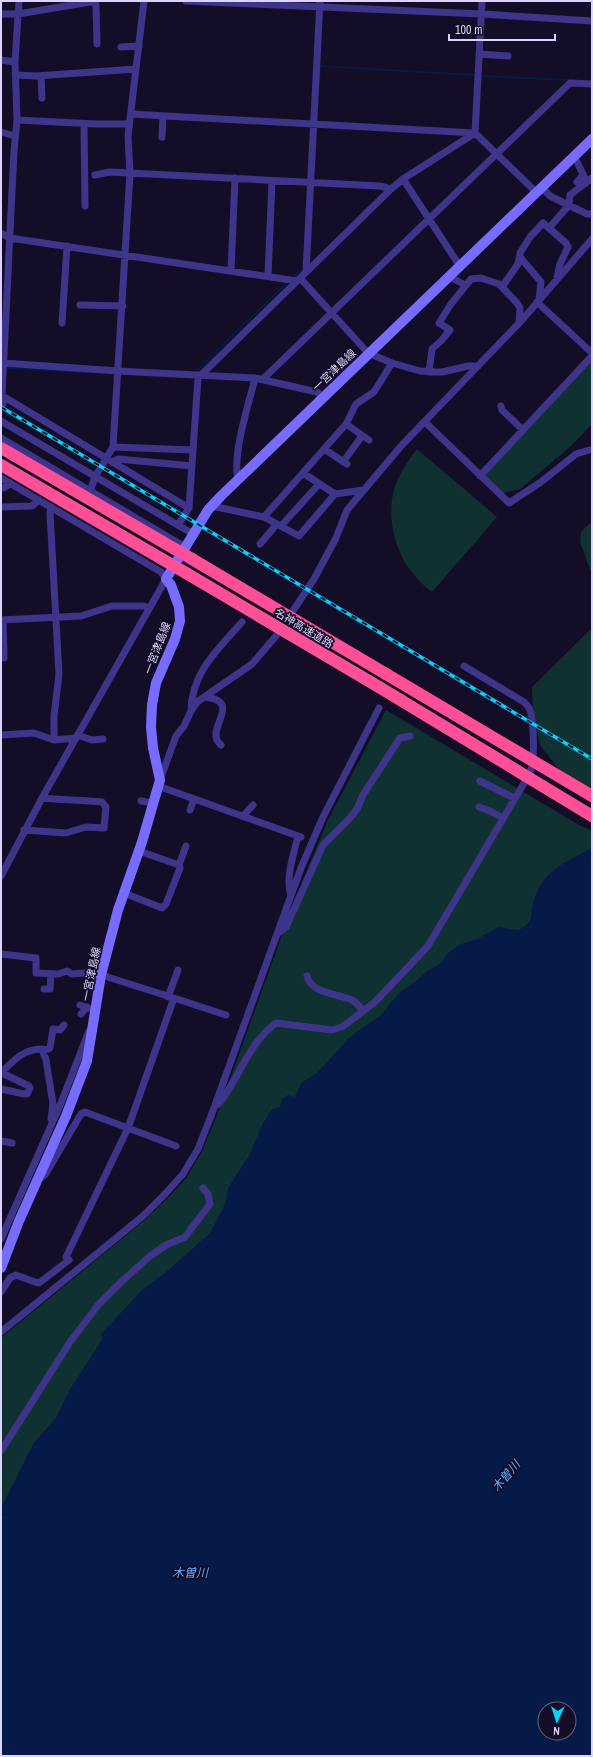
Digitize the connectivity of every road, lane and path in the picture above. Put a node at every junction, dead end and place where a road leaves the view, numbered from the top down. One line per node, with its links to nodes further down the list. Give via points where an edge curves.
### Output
1 (19, 1): 8 (street)
2 (95, 1): 8 (street); 11 (street)
3 (144, 1): 12 (street)
4 (186, 1): 6 (street)
5 (482, 1): 9 (street)
6 (320, 4): 9 (street); 28 (street)
7 (1, 14): 8 (street)
8 (18, 14): 17 (street)
9 (482, 14): 10 (street); 14 (street)
10 (592, 22)
11 (97, 44)
12 (139, 46): 13 (street); 18 (street)
13 (121, 47)
14 (479, 54): 15 (street); 30 (street)
15 (508, 56)
16 (1, 60): 17 (street)
17 (16, 62): 19 (street)
18 (136, 69): 20 (street); 23 (street)
19 (17, 75): 20 (street); 25 (street)
20 (41, 76): 22 (street)
21 (592, 84): 34 (street, via 570,83)
22 (42, 98)
23 (131, 114): 24 (street); 27 (street)
24 (163, 116): 28 (street); 32 (street)
25 (17, 120): 26 (street); 31 (street)
26 (84, 124): 27 (street); 48 (street)
27 (129, 124): 36 (street)
28 (313, 124): 30 (street); 44 (street)
29 (1, 132): 31 (street)
30 (475, 134): 34 (street); 40 (street)
31 (16, 136): 53 (street)
32 (162, 137)
33 (591, 141): 35 (main road, 一宮津島線)
34 (496, 154): 46 (street); 50 (street)
35 (574, 156): 38 (street); 46 (main road, 一宮津島線)
36 (130, 173): 37 (street, via 110,172); 39 (street); 56 (street)
37 (95, 175)
38 (583, 175): 41 (street); 43 (street)
39 (234, 178): 42 (street); 59 (street)
40 (403, 179): 45 (street); 50 (street)
41 (590, 180): 47 (street, via 570,195)
42 (272, 181): 44 (street); 61 (street)
43 (577, 182)
44 (310, 183): 45 (street); 60 (street)
45 (391, 188): 60 (street)
46 (539, 190): 47 (street); 58 (main road, 一宮津島線)
47 (569, 205): 49 (street); 51 (street)
48 (85, 206)
49 (592, 214)
50 (429, 219): 58 (street); 71 (street)
51 (549, 228): 57 (street, via 543,224 530,237); 63 (street, via 568,247 560,264)
52 (1, 233): 53 (street)
53 (10, 238): 55 (street); 65 (street)
54 (592, 239): 63 (street)
55 (67, 246): 56 (street); 72 (street)
56 (126, 255): 59 (street); 70 (street)
57 (520, 257): 67 (street); 68 (street, via 541,282)
58 (459, 265): 62 (main road, 一宮津島線)
59 (232, 271): 61 (street)
60 (306, 272): 64 (street)
61 (268, 276): 64 (street)
62 (448, 276): 66 (street); 74 (main road, 一宮津島線)
63 (557, 279): 68 (street)
64 (298, 280): 71 (street); 81 (street)
65 (4, 285): 76 (street)
66 (465, 285): 67 (street, via 477,277); 80 (street, via 439,323 450,330 432,349)
67 (502, 287): 73 (street, via 520,308)
68 (538, 301): 73 (street); 75 (street)
69 (80, 305): 70 (street)
70 (123, 306): 79 (street)
71 (331, 313): 74 (street); 83 (street)
72 (62, 323)
73 (519, 323): 78 (street)
74 (368, 353): 77 (street); 85 (main road, 一宮津島線)
75 (592, 355): 91 (street)
76 (3, 363): 79 (street); 84 (street)
77 (392, 363): 80 (street); 90 (street, via 374,392 356,404)
78 (478, 366): 80 (street); 89 (street)
79 (118, 371): 81 (street); 95 (street)
80 (429, 372)
81 (201, 375): 82 (street); 98 (street, via 198,378)
82 (255, 378): 83 (street); 107 (street, via 238,452)
83 (263, 379): 85 (street, via 317,392)
84 (3, 396): 87 (street); 100 (street)
85 (323, 397): 107 (main road, 一宮津島線)
86 (501, 406): 91 (street)
87 (1, 407)
88 (1, 421): 104 (street)
89 (425, 422): 105 (street); 111 (street)
90 (346, 424): 92 (street); 97 (street)
91 (523, 430): 105 (street)
92 (362, 436): 94 (street); 97 (street, via 345,463)
93 (1, 438): 112 (street)
94 (369, 440)
95 (113, 447): 98 (street); 100 (street)
96 (1, 448): 145 (highway, 名神高速道路, bridge)
97 (324, 449): 103 (street)
98 (193, 450): 102 (street)
99 (589, 450): 105 (street, via 576,454 509,503)
100 (110, 460): 102 (street); 104 (street); 118 (street)
101 (1, 465): 155 (highway, 名神高速道路, bridge, via 379,687)
102 (192, 466): 118 (street)
103 (303, 473): 109 (street); 119 (street)
104 (96, 476): 112 (street); 120 (street)
105 (480, 476)
106 (1, 478): 108 (street)
107 (238, 479): 115 (main road, 一宮津島線)
108 (10, 483): 110 (street); 114 (street)
109 (320, 484): 113 (street); 121 (street)
110 (1, 488)
111 (364, 490): 113 (street); 127 (street, via 347,510 314,579)
112 (90, 491): 124 (street)
113 (335, 494): 121 (street, via 299,536)
114 (39, 500): 116 (street, via 32,506); 117 (street)
115 (212, 506): 119 (street); 122 (main road, 一宮津島線)
116 (1, 507)
117 (51, 507): 125 (street, via 161,572); 128 (street)
118 (189, 508): 120 (street)
119 (264, 517): 121 (street)
120 (178, 525): 122 (street)
121 (279, 525): 123 (street)
122 (193, 534): 124 (main road, 一宮津島線)
123 (260, 544)
124 (185, 547): 125 (main road, 一宮津島線)
125 (166, 578): 126 (street); 144 (main road, 一宮津島線, via 179,607 180,621 156,683 152,705 153,748)
126 (149, 608): 128 (street, via 112,606 81,616); 139 (street)
127 (294, 611)
128 (57, 617): 129 (street); 141 (street, via 59,674)
129 (2, 620): 132 (street)
130 (242, 622): 136 (street, via 197,679)
131 (276, 636): 134 (street, via 252,664)
132 (4, 658)
133 (464, 666): 147 (street, via 524,702 529,709 533,765)
134 (205, 697): 136 (street, via 197,702); 142 (street, via 219,702 222,707 223,713 216,734 216,739)
135 (379, 708): 164 (street, via 323,817)
136 (191, 711): 144 (street, via 176,736)
137 (1, 735): 141 (street, via 34,733)
138 (410, 736): 165 (street, via 400,738 357,809 323,846 286,927)
139 (76, 737): 140 (street); 141 (street); 146 (street)
140 (103, 739)
141 (54, 740)
142 (221, 745)
143 (480, 781): 147 (street)
144 (159, 783): 148 (street); 150 (main road, 一宮津島線)
145 (592, 796)
146 (42, 798): 157 (street); 157 (street, via 102,802 106,807 104,828 86,827 66,833)
147 (514, 798): 156 (street)
148 (194, 799): 153 (street); 154 (street)
149 (141, 801): 150 (street)
150 (154, 803): 159 (main road, 一宮津島線)
151 (253, 805): 154 (street)
152 (479, 808): 156 (street)
153 (190, 810)
154 (243, 816): 164 (street, via 299,836 290,876)
155 (592, 816)
156 (503, 818): 174 (street, via 428,946 375,1002)
157 (24, 830): 160 (street)
158 (186, 846): 161 (street)
159 (139, 851): 161 (street); 163 (main road, 一宮津島線)
160 (4, 863): 162 (street)
161 (179, 865): 163 (street, via 166,904 162,908)
162 (1, 876)
163 (124, 893): 170 (main road, 一宮津島線)
164 (291, 896): 165 (street)
165 (277, 934): 181 (street)
166 (1, 954): 168 (street, via 36,958 36,973)
167 (178, 970): 172 (street)
168 (51, 974): 170 (street, via 67,972); 171 (street, via 50,989)
169 (307, 976): 174 (street, via 314,987 353,1000)
170 (100, 977): 172 (street); 173 (main road, 一宮津島線)
171 (44, 989)
172 (171, 997): 176 (street); 183 (street)
173 (89, 1011): 175 (street); 182 (street, via 61,1103); 187 (main road, 一宮津島線, via 87,1061)
174 (363, 1011): 181 (street, via 342,1027 332,1030 276,1023 266,1031 244,1061 226,1094)
175 (80, 1014)
176 (226, 1015)
177 (64, 1025): 178 (street, via 60,1030 53,1029 50,1048)
178 (43, 1051): 179 (street, via 27,1047); 182 (street, via 53,1104)
179 (1, 1073): 180 (street, via 30,1088 27,1094)
180 (1, 1089)
181 (214, 1108): 193 (street, via 198,1148 183,1174 165,1194 143,1216)
182 (52, 1122): 189 (street)
183 (128, 1128): 186 (street); 187 (street, via 85,1112 45,1175); 192 (street, via 66,1257 69,1260 39,1283 16,1275 10,1278)
184 (1, 1141): 185 (street)
185 (12, 1143)
186 (176, 1146)
187 (37, 1180): 191 (main road, 一宮津島線, via 18,1221)
188 (203, 1188): 194 (street, via 208,1194 210,1204 200,1219 185,1237 166,1245 150,1256 99,1304 70,1342)
189 (3, 1228): 190 (street)
190 (1, 1239)
191 (1, 1268)
192 (1, 1292)
193 (1, 1332)
194 (1, 1451)

